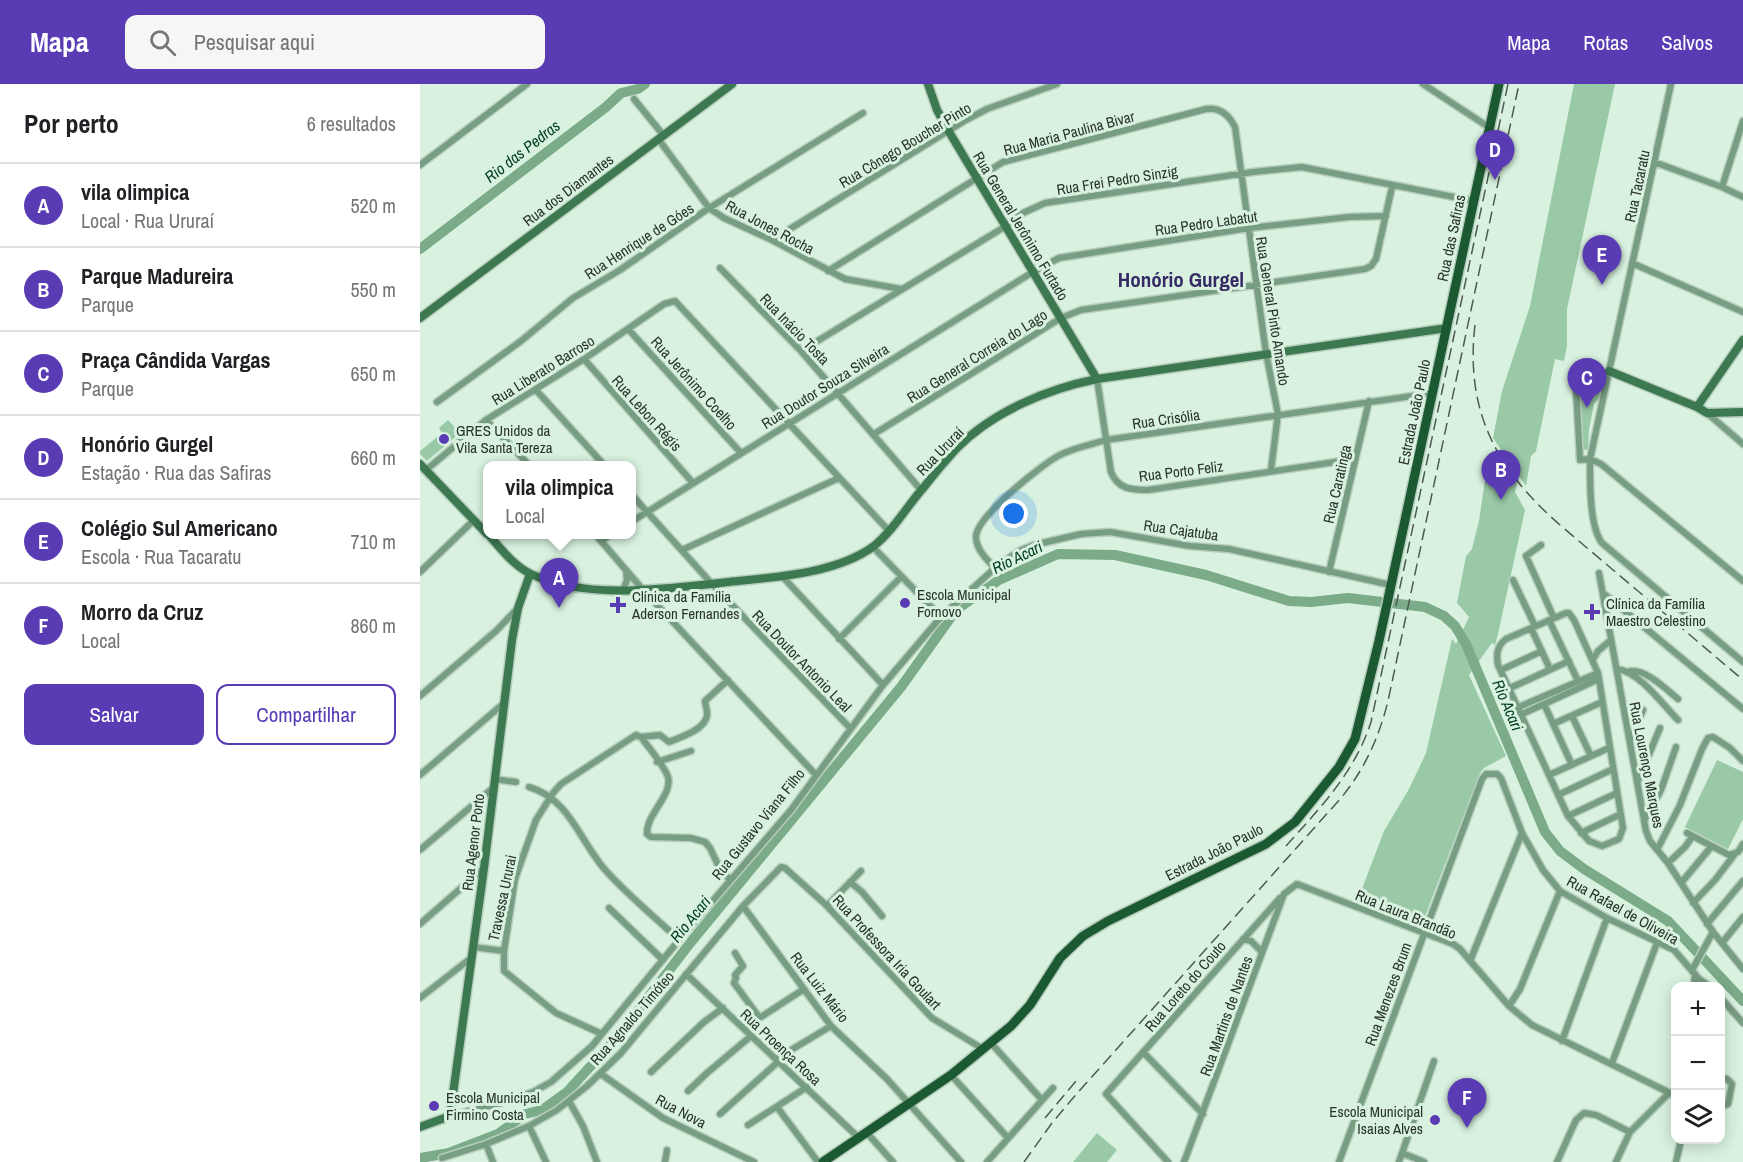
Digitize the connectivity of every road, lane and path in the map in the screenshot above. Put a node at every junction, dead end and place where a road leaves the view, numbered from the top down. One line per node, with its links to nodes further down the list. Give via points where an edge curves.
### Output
1 (527, 84): 16 (street)
2 (732, 84): 14 (street, Rua dos Diamantes)
3 (928, 84): 13 (street, Rua General Jerônimo Furtado)
4 (1057, 84): 13 (street, Rua Cônego Boucher Pinto, via 987,110)
5 (1423, 84): 12 (street)
6 (1499, 84): 12 (main road, Rua das Safiras)
7 (1671, 84): 15 (street, Rua Tacaratu)
8 (634, 99): 14 (street, Rua Jones Rocha)
9 (862, 113): 23 (street, Rua Henrique de Góes)
10 (1232, 121): 17 (street, Rua General Pinto Amando); 18 (street, Rua Maria Paulina Bivar, via 1218,109 1206,109 1013,159)
11 (1743, 121): 20 (street)
12 (1490, 128): 22 (main road, Rua das Safiras)
13 (948, 130): 18 (street, Rua General Jerônimo Furtado); 27 (street, Rua Cônego Boucher Pinto)
14 (662, 138): 23 (street, Rua Jones Rocha); 35 (street, Rua dos Diamantes)
15 (1654, 162): 20 (street); 28 (street, Rua Tacaratu)
16 (420, 165)
17 (1242, 174): 19 (street, Rua Frei Pedro Sinzig, via 1312,168); 25 (street, Rua Frei Pedro Sinzig, via 1045,204); 26 (street, Rua General Pinto Amando)
18 (976, 177): 25 (street, Rua General Jerônimo Furtado); 30 (street, Rua Maria Paulina Bivar)
19 (1392, 187): 22 (street, Rua Frei Pedro Sinzig); 24 (street, Rua General Correia do Lago)
20 (1722, 187): 21 (street)
21 (1743, 197)
22 (1474, 201): 37 (main road, Rua das Safiras)
23 (709, 208): 27 (street, Rua Jones Rocha); 50 (street, Rua Henrique de Góes, via 573,298)
24 (1386, 216): 26 (street, Rua Pedro Labatut); 32 (street, Rua General Correia do Lago, via 1371,266)
25 (1006, 226): 31 (street, Rua General Jerônimo Furtado); 33 (street, Rua Frei Pedro Sinzig)
26 (1249, 228): 31 (street, Rua Pedro Labatut, via 1059,258); 32 (street, Rua General Pinto Amando)
27 (772, 240): 30 (street, Rua Jones Rocha)
28 (1632, 263): 34 (street); 44 (street, Rua Tacaratu)
29 (720, 268): 40 (street, Rua Inácio Tosta)
30 (828, 271): 33 (street, Rua Jones Rocha, via 861,283)
31 (1033, 272): 36 (street, Rua General Jerônimo Furtado); 47 (street, Rua Doutor Souza Silveira)
32 (1257, 286): 36 (street, Rua General Correia do Lago, via 1090,308); 41 (street, Rua General Pinto Amando)
33 (902, 289): 40 (street, Rua Frei Pedro Sinzig)
34 (1743, 312)
35 (420, 318)
36 (1061, 318): 45 (street, Rua General Jerônimo Furtado); 57 (street, Rua General Correia do Lago)
37 (1448, 328): 41 (street, Rua Ururaí); 48 (main road, Estrada João Paulo)
38 (628, 329): 42 (street, Rua Liberato Barroso); 56 (street, Rua Liberato Barroso, via 667,302 675,301); 60 (street, Rua Jerônimo Coelho)
39 (1743, 340): 51 (street)
40 (801, 351): 47 (street, Rua Inácio Tosta)
41 (1266, 353): 45 (street, Rua Ururaí); 54 (street, Rua General Pinto Amando)
42 (584, 359): 46 (street, Rua Liberato Barroso); 68 (street, Rua Lebon Régis)
43 (1575, 371): 62 (street, via 1580,460)
44 (1609, 371): 51 (street); 62 (street, Rua Tacaratu)
45 (1097, 379): 58 (street, Rua Porto Feliz); 69 (street, Rua Ururaí, via 1044,394 1008,411 958,448)
46 (536, 390): 55 (street, Rua Liberato Barroso); 64 (street)
47 (839, 393): 56 (street, Rua Doutor Souza Silveira); 57 (street, Rua Inácio Tosta)
48 (1433, 393): 49 (street, Rua Crisólia); 94 (main road, Estrada João Paulo)
49 (1369, 401): 54 (street, Rua Crisólia); 61 (street, Rua Caratinga)
50 (438, 402)
51 (1697, 407): 53 (street)
52 (1743, 411): 53 (street)
53 (1707, 413): 59 (street)
54 (1278, 414): 58 (street, Rua Crisólia); 66 (street, Rua General Pinto Amando)
55 (486, 420): 63 (street); 65 (street, Rua Liberato Barroso)
56 (789, 423): 60 (street, Rua Doutor Souza Silveira); 67 (street)
57 (874, 434): 69 (street, Rua Inácio Tosta)
58 (1106, 440): 66 (street, Rua Porto Feliz, via 1114,478 1127,488 1148,489); 82 (street, Rua Crisólia, via 1056,457 992,511 976,536 981,552)
59 (1743, 444)
60 (741, 453): 68 (street, Rua Doutor Souza Silveira)
61 (1355, 459): 66 (street, Rua Porto Feliz); 85 (street, Rua Caratinga)
62 (1590, 459): 91 (street, via 1624,482); 109 (street, Rua Tacaratu, via 1590,494 1599,539)
63 (526, 461)
64 (601, 461)
65 (423, 467): 73 (street, Rua Ururaí)
66 (1271, 470)
67 (839, 478): 75 (street); 81 (street)
68 (693, 483): 71 (street, Rua Doutor Souza Silveira)
69 (921, 490): 75 (street, Rua Ururaí)
70 (636, 500): 71 (street, Rua Doutor Antonio Leal)
71 (647, 512): 72 (street, Rua Doutor Souza Silveira); 81 (street, Rua Doutor Antonio Leal)
72 (636, 519)
73 (474, 520): 74 (street, Rua Ururaí); 84 (street)
74 (483, 530)
75 (890, 531): 80 (street, Rua Ururaí)
76 (492, 539): 87 (street, Rua Ururaí)
77 (604, 539): 78 (street)
78 (601, 541): 83 (street)
79 (1541, 545): 100 (street, via 1526,556)
80 (873, 547): 88 (street, Rua Ururaí, via 847,560); 89 (street)
81 (682, 550): 92 (street, Rua Doutor Antonio Leal)
82 (994, 568): 85 (street, Rua Cajatuba, via 1034,545 1110,532 1230,549); 93 (street, Rua Cajatuba)
83 (626, 570): 95 (street); 96 (street)
84 (420, 572)
85 (1329, 572): 94 (street, Rua Cajatuba)
86 (1599, 573): 97 (street, Rua Lourenço Marques)
87 (530, 574): 95 (street, Rua Ururaí, via 558,584); 98 (street, Rua Agenor Porto)
88 (782, 576): 92 (street, Rua Ururaí); 104 (street)
89 (901, 577): 99 (street); 104 (street)
90 (1513, 580): 102 (street)
91 (1743, 581)
92 (712, 584): 96 (street, Rua Ururaí); 130 (street, Rua Doutor Antonio Leal)
93 (978, 584): 99 (street, Rua Gustavo Viana Filho)
94 (1390, 587): 212 (main road, Estrada João Paulo, via 1355,739 1301,816 1266,844 1083,936 1060,958 1021,1015)
95 (623, 590): 96 (street, Rua Ururaí)
96 (644, 591): 115 (street)
97 (1603, 593): 105 (street, Rua Lourenço Marques); 124 (street)
98 (518, 608): 119 (street); 122 (street, Rua Agenor Porto)
99 (941, 617): 117 (street, Rua Gustavo Viana Filho)
100 (1551, 619): 102 (street); 107 (street, via 1569,613); 108 (street)
101 (1513, 626): 103 (street)
102 (1533, 627): 103 (street); 106 (street)
103 (1517, 634): 111 (street, via 1499,646)
104 (838, 639): 117 (street)
105 (1611, 640): 107 (street); 110 (street, Rua Lourenço Marques)
106 (1542, 651): 111 (street); 112 (street, via 1549,667)
107 (1593, 659): 114 (street)
108 (1569, 661): 112 (street); 116 (street)
109 (1743, 662)
110 (1617, 669): 113 (street); 133 (street, Rua Lourenço Marques)
111 (1501, 670): 118 (street)
112 (1546, 671): 118 (street)
113 (1628, 672): 120 (street, via 1641,672); 128 (street)
114 (1598, 676): 116 (street); 121 (street); 123 (street)
115 (728, 680): 132 (street, via 706,699 706,720 693,731 669,742 660,735); 144 (street)
116 (1578, 681): 126 (street)
117 (883, 685): 130 (street, Rua Gustavo Viana Filho)
118 (1510, 688): 126 (street)
119 (420, 696)
120 (1678, 699)
121 (1602, 702): 127 (street); 135 (street)
122 (504, 704): 143 (street); 147 (street, Rua Agenor Porto)
123 (1544, 704): 126 (street); 129 (street)
124 (1743, 709)
125 (1643, 710): 133 (street)
126 (1520, 711): 145 (street)
127 (1572, 716): 129 (street); 137 (street)
128 (1678, 720)
129 (1553, 724): 140 (street)
130 (850, 728): 144 (street, Rua Gustavo Viana Filho)
131 (1660, 728): 148 (street)
132 (641, 737): 139 (street); 152 (street, Travessa Ururai, via 636,735 574,776)
133 (1629, 741): 148 (street, Rua Lourenço Marques)
134 (1676, 747): 155 (street, via 1661,790)
135 (1610, 748): 137 (street); 141 (street)
136 (691, 751): 139 (street)
137 (1591, 756): 140 (street)
138 (1743, 761): 161 (street, via 1730,748 1708,738)
139 (657, 762): 167 (street, via 667,776 668,787 650,819 647,834 705,842)
140 (1572, 765): 145 (street)
141 (1613, 769): 150 (street); 151 (street)
142 (1492, 773): 156 (street, Rua Rafael de Oliveira, via 1504,783); 183 (street, Rua Menezes Brum, via 1482,779)
143 (420, 775)
144 (816, 775): 167 (street, Rua Gustavo Viana Filho)
145 (1549, 775): 151 (street)
146 (516, 782): 147 (street)
147 (494, 784): 160 (street); 164 (street, Rua Agenor Porto)
148 (1636, 784): 155 (street, Rua Lourenço Marques)
149 (529, 787): 152 (street)
150 (1617, 793): 153 (street); 154 (street)
151 (1558, 795): 154 (street)
152 (549, 798): 185 (street, via 568,814 609,874); 189 (street, Travessa Ururai, via 529,834 515,879)
153 (1621, 814): 157 (street); 157 (street, via 1622,834 1614,843 1596,845)
154 (1568, 816): 157 (street)
155 (1644, 821): 161 (street, Rua Lourenço Marques)
156 (1522, 833): 171 (street, Rua Rafael de Oliveira); 194 (street)
157 (1581, 833)
158 (1743, 844): 162 (street)
159 (1711, 847): 162 (street); 163 (street, via 1689,835); 170 (street)
160 (420, 850)
161 (1657, 850): 163 (street, Rua Lourenço Marques)
162 (1734, 854): 173 (street)
163 (1668, 863): 170 (street, Rua Lourenço Marques)
164 (484, 868): 180 (street); 188 (street, Rua Agenor Porto)
165 (779, 868): 174 (street, Rua Agnaldo Timóteo); 175 (street, Rua Professora Iria Goulart, via 785,868)
166 (861, 871): 169 (street)
167 (730, 880): 185 (street, Rua Gustavo Viana Filho)
168 (1743, 881): 181 (street)
169 (850, 882): 175 (street); 177 (street)
170 (1681, 883): 173 (street, Rua Lourenço Marques)
171 (1560, 891): 179 (street, Rua Rafael de Oliveira); 203 (street, via 1520,989)
172 (1284, 894): 183 (street, Rua Laura Brandão, via 1297,885); 184 (street, Rua Loreto do Couto); 190 (street, Rua Martins de Nantes)
173 (1693, 903): 181 (street, Rua Lourenço Marques)
174 (743, 906): 197 (street, Rua Agnaldo Timóteo); 200 (street, Rua Luiz Mário)
175 (828, 906): 212 (street, Rua Professora Iria Goulart, via 932,1018)
176 (609, 909): 193 (street)
177 (882, 916)
178 (1743, 917): 187 (street)
179 (1607, 918): 186 (street, Rua Rafael de Oliveira); 211 (street)
180 (420, 924)
181 (1707, 924): 182 (street, Rua Lourenço Marques)
182 (1713, 932): 187 (street, Rua Lourenço Marques); 196 (street)
183 (1423, 933): 194 (street, Rua Laura Brandão, via 1453,944); 256 (street, Rua Menezes Brum)
184 (1243, 939): 190 (street); 213 (street, Rua Loreto do Couto)
185 (679, 940): 193 (street, Rua Gustavo Viana Filho)
186 (1657, 943): 196 (street, Rua Rafael de Oliveira, via 1674,950); 216 (street)
187 (1722, 943): 195 (street, Rua Lourenço Marques)
188 (473, 946): 189 (street); 192 (street, Rua Agenor Porto)
189 (504, 951): 209 (street, Travessa Ururai, via 502,967 506,974 556,1013)
190 (1262, 952): 232 (street, Rua Martins de Nantes)
191 (735, 953): 205 (street, via 743,966 734,983)
192 (471, 958): 201 (street); 233 (street, Rua Agenor Porto)
193 (663, 960): 209 (street, Rua Gustavo Viana Filho)
194 (1470, 961): 203 (street, Rua Laura Brandão)
195 (1742, 963)
196 (1694, 970): 198 (street); 199 (street, Rua Rafael de Oliveira)
197 (686, 974): 204 (street, Rua Proença Rosa); 218 (street, Rua Agnaldo Timóteo)
198 (1694, 982)
199 (1705, 982)
200 (804, 989): 205 (street); 207 (street, Rua Luiz Mário)
201 (420, 998)
202 (1725, 1003): 206 (street)
203 (1509, 1006): 211 (street, Rua Laura Brandão, via 1532,1025)
204 (723, 1008): 208 (street, Rua Proença Rosa); 217 (street)
205 (759, 1017): 208 (street)
206 (1743, 1023)
207 (831, 1026): 214 (street); 228 (street, Rua Luiz Mário)
208 (744, 1028): 210 (street, Rua Proença Rosa)
209 (602, 1034): 233 (street, Rua Gustavo Viana Filho, via 570,1067 533,1092)
210 (751, 1036): 214 (street, Rua Proença Rosa); 223 (street)
211 (1562, 1041): 216 (street, Rua Laura Brandão)
212 (987, 1046): 219 (main road, Estrada João Paulo); 226 (street, Rua Professora Iria Goulart)
213 (1143, 1052): 232 (street); 254 (street, Rua Loreto do Couto, via 1106,1094)
214 (778, 1060): 221 (street, Rua Proença Rosa); 231 (street)
215 (1434, 1061): 243 (street)
216 (1612, 1063): 224 (street, Rua Laura Brandão)
217 (651, 1072)
218 (601, 1074): 227 (street, Rua Agnaldo Timóteo); 249 (street, Rua Nova, via 663,1118)
219 (951, 1075): 228 (main road, Estrada João Paulo); 239 (street)
220 (1725, 1078): 229 (street, via 1732,1084)
221 (807, 1087): 230 (street); 238 (street, Rua Proença Rosa)
222 (1053, 1088): 226 (street)
223 (688, 1091)
224 (1671, 1093)
225 (1671, 1095): 237 (street)
226 (1042, 1100): 239 (street)
227 (569, 1101): 235 (street, Rua Agnaldo Timóteo); 247 (street)
228 (909, 1104): 238 (main road, Estrada João Paulo); 252 (street, Rua Luiz Mário)
229 (1725, 1105)
230 (777, 1107): 234 (street); 250 (street)
231 (720, 1114)
232 (1203, 1114): 255 (street, Rua Martins de Nantes)
233 (450, 1116): 236 (street, Rua Gustavo Viana Filho)
234 (748, 1125)
235 (529, 1126): 240 (street, Rua Agnaldo Timóteo); 246 (street)
236 (420, 1127)
237 (1630, 1132): 259 (street, via 1584,1113 1576,1120); 260 (street)
238 (863, 1136): 250 (main road, Estrada João Paulo); 251 (street, Rua Proença Rosa)
239 (1008, 1138): 253 (street)
240 (486, 1144): 244 (street, Rua Agnaldo Timóteo); 245 (street)
241 (1680, 1144): 261 (street)
242 (667, 1150): 248 (street)
243 (1402, 1153): 257 (street); 258 (street)
244 (442, 1158)
245 (493, 1162)
246 (546, 1162)
247 (597, 1162)
248 (665, 1162)
249 (754, 1162)
250 (823, 1162)
251 (893, 1162)
252 (962, 1162)
253 (987, 1162)
254 (1168, 1162)
255 (1184, 1162)
256 (1339, 1162)
257 (1399, 1162)
258 (1424, 1162)
259 (1557, 1162)
260 (1616, 1162)
261 (1676, 1162)

